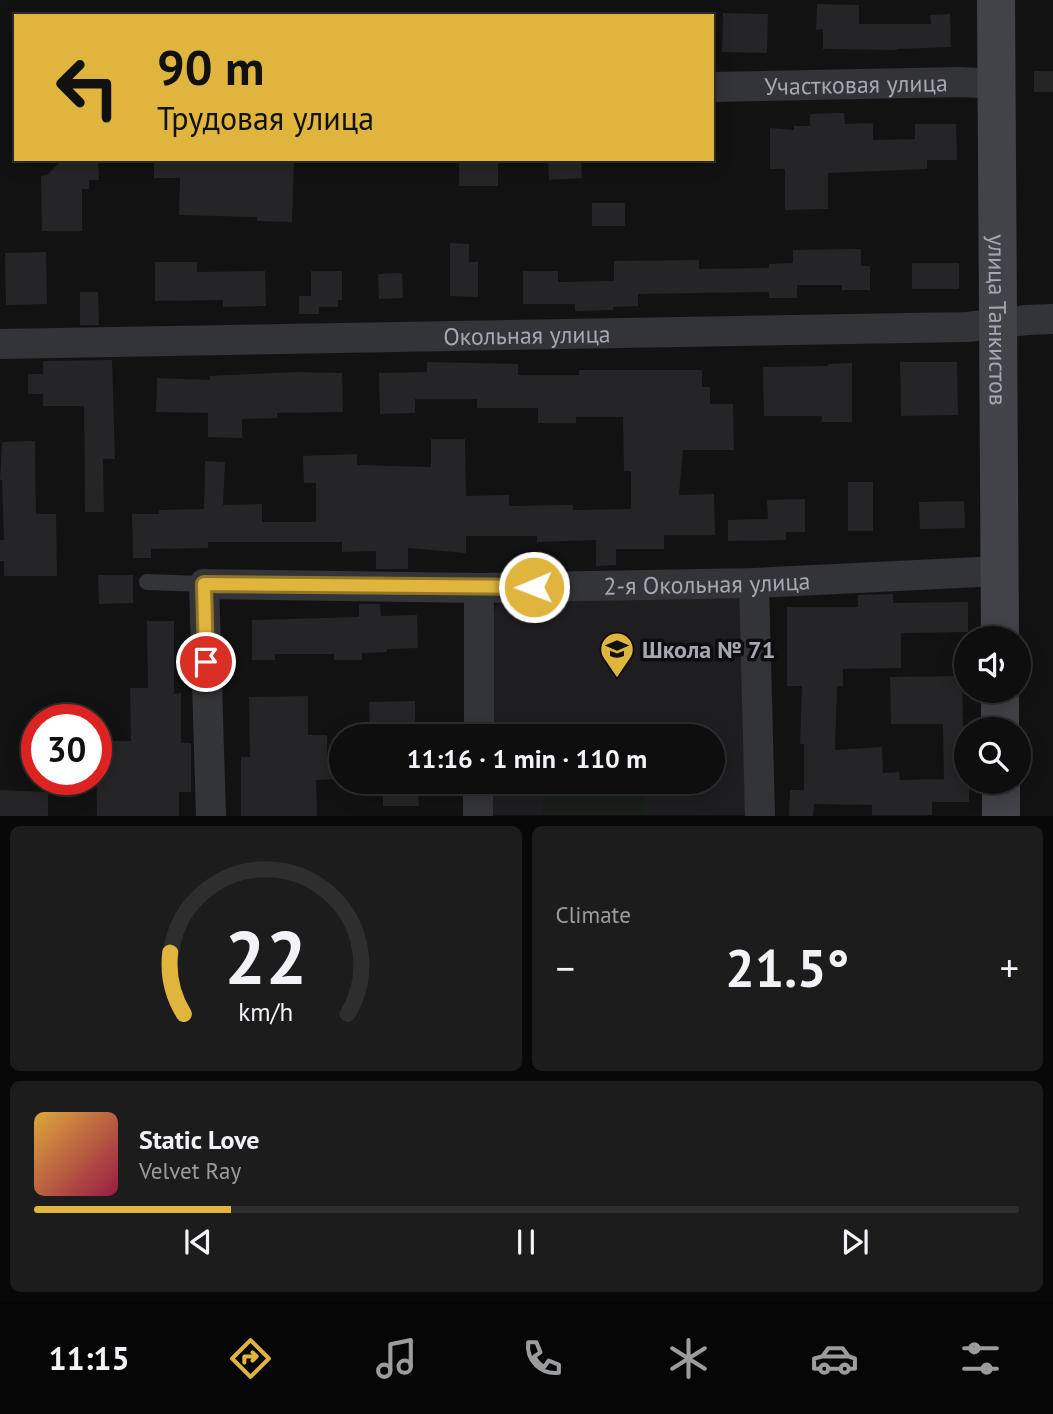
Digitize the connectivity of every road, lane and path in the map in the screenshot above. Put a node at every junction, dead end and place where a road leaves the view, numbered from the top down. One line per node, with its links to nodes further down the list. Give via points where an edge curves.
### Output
1 (996, 0): 2 (main road, улица Танкистов)
2 (997, 84): 3 (street, Участковая улица); 5 (main road, улица Танкистов)
3 (714, 88)
4 (1053, 320): 5 (street, Окольная улица)
5 (999, 323): 6 (street, Окольная улица); 7 (main road, улица Танкистов)
6 (0, 344)
7 (999, 572): 9 (street, 2-я Окольная улица); 12 (main road, улица Танкистов)
8 (147, 582): 10 (lane)
9 (754, 583): 11 (street, 2-я Окольная улица); 18 (street)
10 (204, 584): 11 (street, 2-я Окольная улица); 16 (street)
11 (479, 588): 13 (street)
12 (999, 626)
13 (478, 724)
14 (478, 794): 17 (street)
15 (1001, 794): 19 (main road)
16 (211, 816)
17 (478, 816)
18 (760, 816)
19 (1001, 816)

